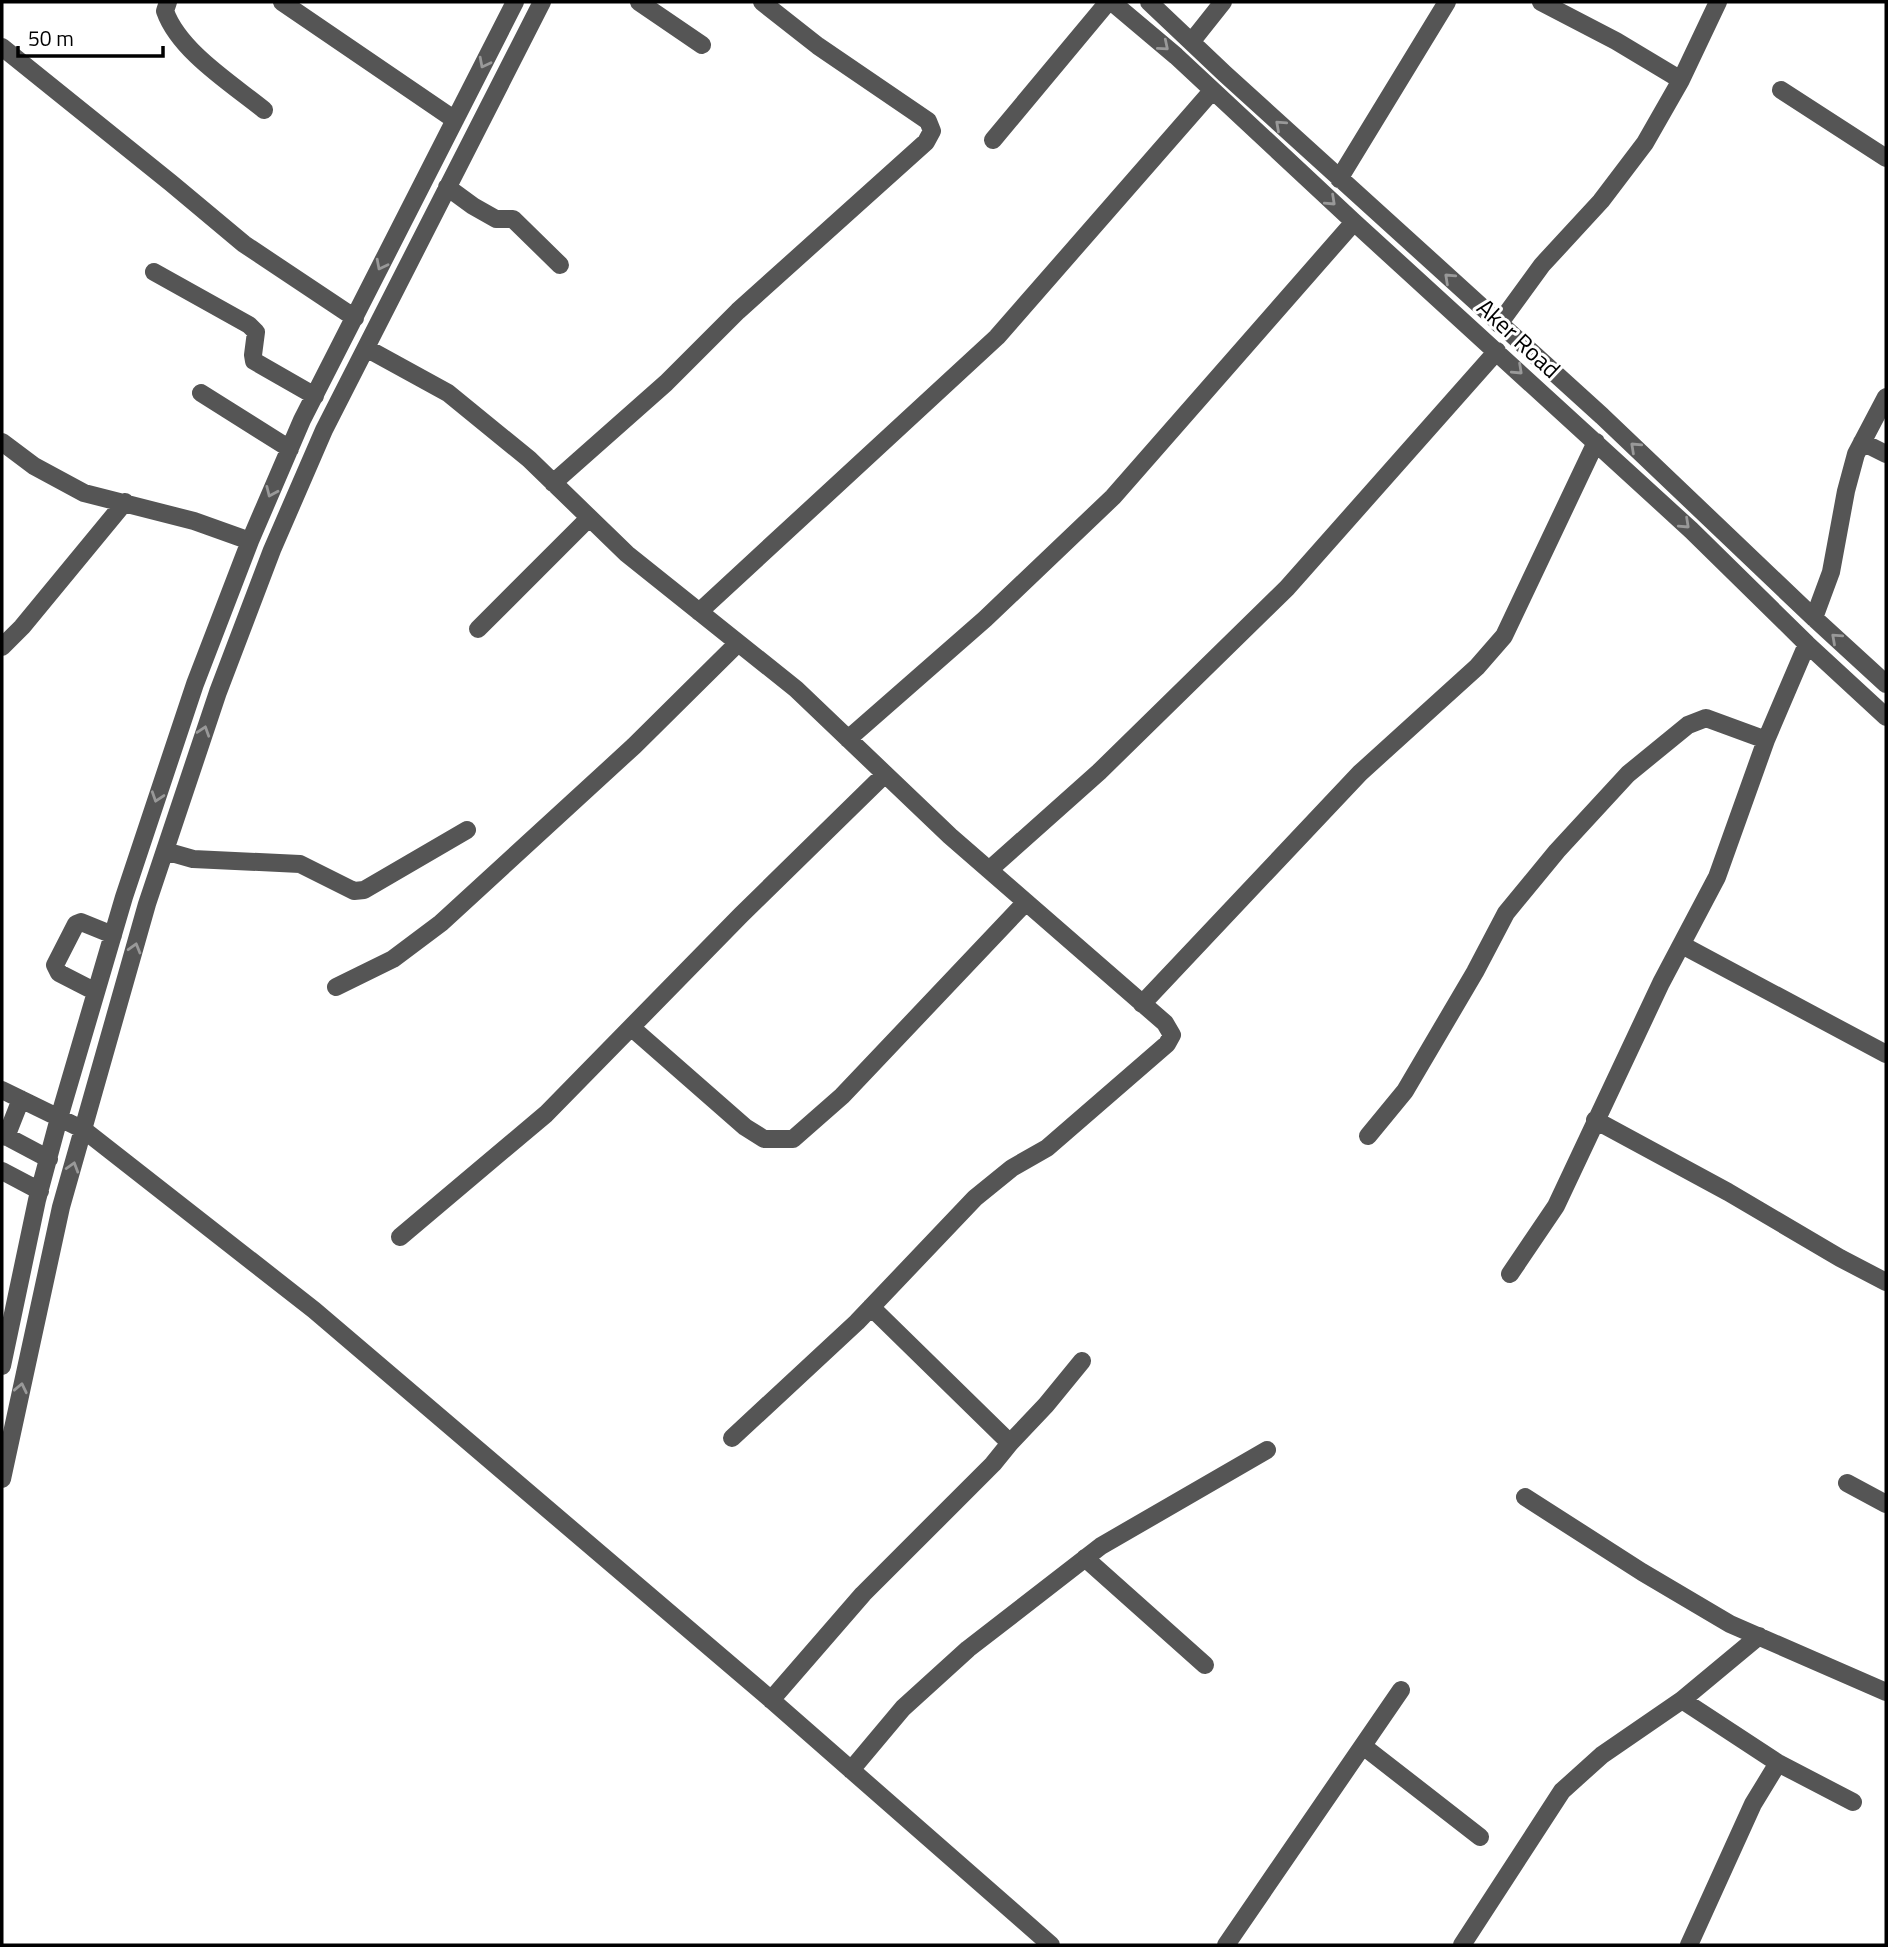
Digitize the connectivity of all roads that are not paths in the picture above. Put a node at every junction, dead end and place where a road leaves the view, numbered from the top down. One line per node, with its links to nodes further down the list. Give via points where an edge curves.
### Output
1 (168, 2): 19 (street, via 168,20 180,37)
2 (282, 2): 20 (street)
3 (515, 2): 20 (street, one-way to 20)
4 (542, 2): 24 (street)
5 (639, 2): 14 (street)
6 (762, 2): 42 (street, via 928,121 932,131 926,142)
7 (1110, 2): 18 (street, Aker Road, one-way to 18); 21 (street)
8 (1149, 2): 13 (street, Aker Road)
9 (1223, 2): 13 (street)
10 (1447, 2): 23 (street)
11 (1542, 2): 16 (street)
12 (1718, 2): 16 (street)
13 (1192, 41): 23 (street, Aker Road, one-way to 13)
14 (702, 45)
15 (2, 47): 30 (street, via 244,244)
16 (1681, 80): 31 (street, via 1638,153 1542,265)
17 (1782, 90): 22 (street)
18 (1212, 91): 25 (street, Aker Road, one-way to 25); 46 (street, via 997,337)
19 (264, 110)
20 (454, 120): 30 (street, one-way to 30)
21 (993, 140)
22 (1886, 158)
23 (1339, 179): 26 (street, Aker Road)
24 (447, 187): 27 (street, via 496,219 513,219); 32 (street)
25 (1354, 222): 29 (street, Aker Road); 54 (street, via 1113,497 985,619)
26 (1424, 256): 29 (street); 31 (street, Aker Road, one-way to 26)
27 (560, 265)
28 (154, 272): 35 (street, via 249,325 256,332 254,361)
29 (1412, 273): 33 (street, Aker Road)
30 (355, 318): 35 (street)
31 (1499, 324): 47 (street, Aker Road, one-way to 31)
32 (366, 348): 42 (street, via 448,393); 58 (street, one-way to 32, via 272,550)
33 (1497, 351): 38 (street, Aker Road, one-way to 38); 59 (street, via 1287,588 1098,772)
34 (201, 393): 40 (street)
35 (315, 396): 40 (street)
36 (1886, 397): 39 (street)
37 (2, 442): 43 (street, via 84,493)
38 (1596, 442): 50 (street, Aker Road, one-way to 50); 65 (street, via 1504,636 1477,667 1360,773)
39 (1862, 442): 41 (street); 47 (street, via 1846,491 1831,572)
40 (290, 449): 45 (street, one-way to 45)
41 (1886, 454)
42 (553, 483): 44 (street)
43 (125, 502): 45 (street); 51 (street)
44 (589, 518): 46 (street); 48 (street)
45 (250, 541): 61 (street, one-way to 61, via 195,684)
46 (699, 612): 49 (street)
47 (1814, 618): 52 (street, Aker Road, one-way to 47)
48 (478, 629)
49 (738, 643): 54 (street); 63 (street, via 441,923 393,959)
50 (1807, 644): 53 (street, Aker Road); 55 (street)
51 (2, 647)
52 (1885, 680)
53 (1886, 717)
54 (848, 739): 56 (street)
55 (1766, 740): 62 (street, via 1717,877); 74 (street, via 1706,718 1688,725 1628,774 1506,913 1405,1091)
56 (885, 774): 59 (street); 66 (street)
57 (467, 830): 58 (street, via 364,890 354,891 300,864 193,859)
58 (165, 851): 72 (street, one-way to 58)
59 (989, 870): 60 (street)
60 (1026, 902): 65 (street); 66 (street, via 842,1096 793,1139 764,1139 745,1127)
61 (113, 935): 64 (street); 64 (street, via 76,924 55,965 59,973)
62 (1682, 945): 67 (street); 71 (street)
63 (336, 987)
64 (96, 992): 70 (street)
65 (1142, 1003): 81 (street, via 1165,1023 1172,1035 1167,1044 1047,1148 1012,1168 975,1198)
66 (632, 1028): 78 (street, via 546,1114)
67 (1886, 1054)
68 (2, 1090): 69 (street)
69 (21, 1099): 70 (street); 73 (street)
70 (59, 1118): 72 (street); 75 (street)
71 (1595, 1120): 79 (street, via 1556,1206); 80 (street)
72 (84, 1130): 87 (street, one-way to 72, via 61,1206); 96 (street, via 314,1310)
73 (4, 1135): 75 (street)
74 (1368, 1136)
75 (49, 1159): 77 (street)
76 (2, 1171): 77 (street)
77 (40, 1191): 83 (street)
78 (400, 1237)
79 (1510, 1274)
80 (1886, 1282)
81 (871, 1307): 84 (street); 85 (street)
82 (1082, 1361): 85 (street)
83 (2, 1366)
84 (732, 1438)
85 (1010, 1443): 96 (street, via 863,1594)
86 (1267, 1450): 91 (street)
87 (2, 1479)
88 (1847, 1483): 90 (street)
89 (1525, 1497): 92 (street, via 1642,1572)
90 (1886, 1504)
91 (1085, 1558): 93 (street); 100 (street, via 968,1649 903,1707)
92 (1759, 1636): 95 (street); 97 (street)
93 (1205, 1665)
94 (1401, 1690): 98 (street)
95 (1886, 1692)
96 (771, 1700): 100 (street)
97 (1682, 1700): 99 (street); 105 (street, via 1602,1755 1562,1791)
98 (1363, 1746): 102 (street); 104 (street)
99 (1778, 1763): 101 (street); 106 (street, via 1752,1804)
100 (851, 1770): 103 (street)
101 (1853, 1802)
102 (1480, 1837)
103 (1051, 1945)
104 (1226, 1945)
105 (1462, 1945)
106 (1689, 1945)

